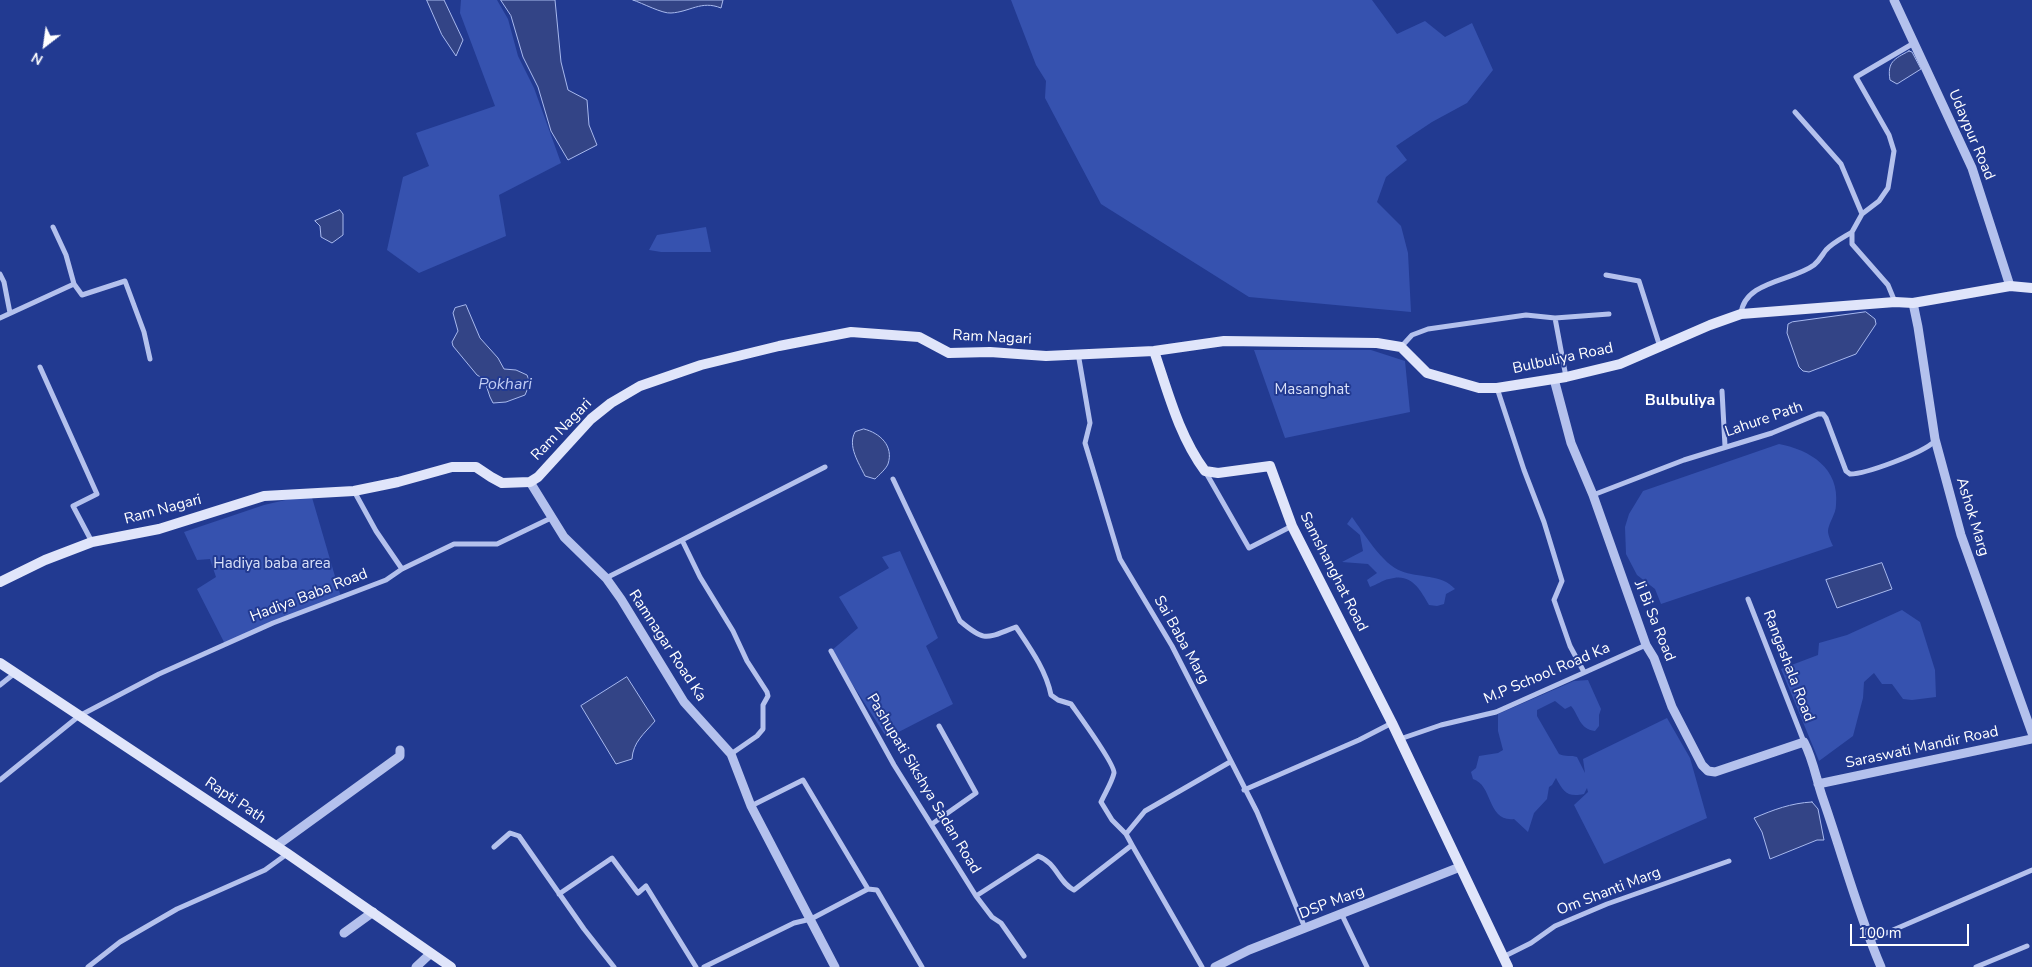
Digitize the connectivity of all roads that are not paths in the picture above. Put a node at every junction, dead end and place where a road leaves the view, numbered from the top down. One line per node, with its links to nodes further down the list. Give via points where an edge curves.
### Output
1 (1894, 0): 2 (street, Udaypur Road)
2 (1914, 44): 4 (street, via 1856,77 1889,135 1894,151 1888,188 1879,201); 10 (street, Udaypur Road, via 1972,168)
3 (1795, 112): 4 (street, via 1841,164)
4 (1862, 214): 6 (street)
5 (53, 227): 9 (street, via 66,255)
6 (1852, 232): 12 (street, via 1852,244 1888,285); 16 (street, via 1827,248 1813,266 1749,296)
7 (0, 274): 14 (street)
8 (1606, 275): 19 (street, via 1639,281)
9 (74, 284): 14 (street); 23 (street, via 82,295 125,281 144,332)
10 (2010, 286): 11 (main road, Bulbuliya Road); 13 (main road, Bulbuliya Road)
11 (2032, 288)
12 (1895, 302): 13 (main road, Bulbuliya Road); 16 (main road, Bulbuliya Road)
13 (1913, 303): 29 (street, Ashok Marg)
14 (10, 314): 17 (street)
15 (1609, 314): 18 (street)
16 (1741, 314): 19 (main road, Bulbuliya Road)
17 (0, 318)
18 (1555, 318): 20 (street, via 1526,315 1428,329 1412,334); 25 (street)
19 (1660, 346): 25 (main road, Bulbuliya Road, via 1620,364)
20 (1400, 347): 21 (main road, via 1377,343 1224,341); 27 (main road, Bulbuliya Road, via 1427,374 1479,388)
21 (1154, 351): 22 (main road, Ram Nagari); 32 (main road, via 1193,455)
22 (1078, 353): 34 (main road, Ram Nagari, via 1046,356 949,353 919,337 852,332 778,346 701,365 640,386 591,419); 60 (street, Sai Baba Marg, via 1090,423 1084,443 1120,559 1172,646)
23 (150, 359)
24 (40, 368): 40 (street, via 97,494 73,506)
25 (1566, 377): 26 (main road, Bulbuliya Road)
26 (1554, 379): 27 (main road, Bulbuliya Road); 36 (street, Ji Bi Sa Road, via 1572,443)
27 (1497, 388): 48 (street, via 1562,582 1554,600 1570,646)
28 (1722, 391): 30 (street)
29 (1935, 441): 30 (street, Lahure Path, via 1929,448 1850,474 1823,414); 54 (street, Ashok Marg, via 1961,535)
30 (1725, 446): 36 (street, Lahure Path)
31 (824, 467): 39 (street)
32 (1205, 471): 38 (main road, Samshanghat Road, via 1218,473 1270,466); 38 (street, via 1249,548)
33 (893, 479): 66 (street, via 960,621 978,636 990,637 1016,626 1040,663 1051,695 1071,704 1098,743 1114,773 1101,802)
34 (530, 482): 35 (main road, Ram Nagari, via 502,483 476,467 452,467); 37 (street, Ramnagar Road Ka)
35 (354, 492): 40 (main road, Ram Nagari, via 264,496 159,529); 41 (street)
36 (1593, 496): 45 (street, Ji Bi Sa Road)
37 (551, 518): 41 (street, Hadiya Baba Road, via 497,544 454,544); 42 (street, Ramnagar Road Ka, via 564,537)
38 (1292, 526): 52 (main road, Samshanghat Road)
39 (682, 540): 42 (street); 59 (street, via 768,696 762,705 763,729)
40 (92, 542): 43 (main road, Ram Nagari)
41 (402, 569): 51 (street, Hadiya Baba Road, via 386,580 273,623 159,674)
42 (606, 578): 59 (street, Ramnagar Road Ka, via 684,702)
43 (0, 582)
44 (1748, 599): 57 (street, Rangashala Road)
45 (1646, 645): 48 (street, M.P School Road Ka); 57 (street, Ji Bi Sa Road, via 1672,707 1708,771 1715,772)
46 (831, 651): 65 (street, Pashupati Sikshya Sadan Road, via 894,765)
47 (0, 663): 49 (main road, Rapti Path)
48 (1584, 672): 55 (street, M.P School Road Ka, via 1496,712)
49 (15, 673): 50 (street); 51 (main road, Rapti Path)
50 (0, 685)
51 (80, 716): 61 (street, Hadiya Baba Road); 68 (main road, Rapti Path)
52 (1392, 723): 55 (main road, Samshanghat Road); 63 (street)
53 (939, 726): 65 (street, via 976,793)
54 (2032, 733)
55 (1399, 739): 72 (main road, Samshanghat Road)
56 (2032, 739): 62 (street, Saraswati Mandir Road)
57 (1804, 742): 62 (street)
58 (400, 750): 68 (street, via 400,756)
59 (731, 754): 64 (street, Ramnagar Road Ka)
60 (1230, 762): 63 (street, Sai Baba Marg); 66 (street, via 1145,811)
61 (0, 780)
62 (1818, 784): 82 (street)
63 (1244, 790): 80 (street, Sai Baba Marg, via 1257,812)
64 (751, 806): 74 (street, via 802,780); 79 (street, Ramnagar Road Ka)
65 (932, 824): 76 (street, Pashupati Sikshya Sadan Road)
66 (1126, 834): 67 (street)
67 (1132, 845): 76 (street, Pashupati Sikshya Sadan Road, via 1074,890 1068,887 1048,860 1038,856); 95 (street)
68 (276, 846): 70 (main road, Rapti Path)
69 (494, 847): 75 (street, via 510,833 519,836)
70 (288, 854): 77 (main road, Rapti Path); 87 (street, via 265,870 169,914 120,942)
71 (1729, 861): 86 (street, Om Shanti Marg, via 1555,926)
72 (1460, 867): 78 (street, DSP Marg); 86 (main road, Samshanghat Road)
73 (2032, 870): 82 (street)
74 (868, 889): 79 (street); 94 (street, via 877,890)
75 (560, 894): 90 (street); 91 (street, via 612,858 638,893 646,886)
76 (976, 896): 85 (street)
77 (372, 912): 81 (street); 84 (main road, Rapti Path)
78 (1342, 915): 80 (street, DSP Marg); 97 (street)
79 (811, 919): 92 (street, via 794,923); 93 (street, Ramnagar Road Ka)
80 (1306, 928): 96 (street, DSP Marg)
81 (344, 933)
82 (1869, 940): 99 (street)
83 (2028, 946): 100 (street)
84 (431, 953): 88 (street); 89 (main road, Rapti Path)
85 (1024, 956)
86 (1503, 957): 98 (main road, Samshanghat Road)
87 (88, 967)
88 (416, 967)
89 (452, 967)
90 (614, 967)
91 (696, 967)
92 (704, 967)
93 (835, 967)
94 (922, 967)
95 (1202, 967)
96 (1215, 967)
97 (1367, 967)
98 (1508, 967)
99 (1881, 967)
100 (1976, 967)

